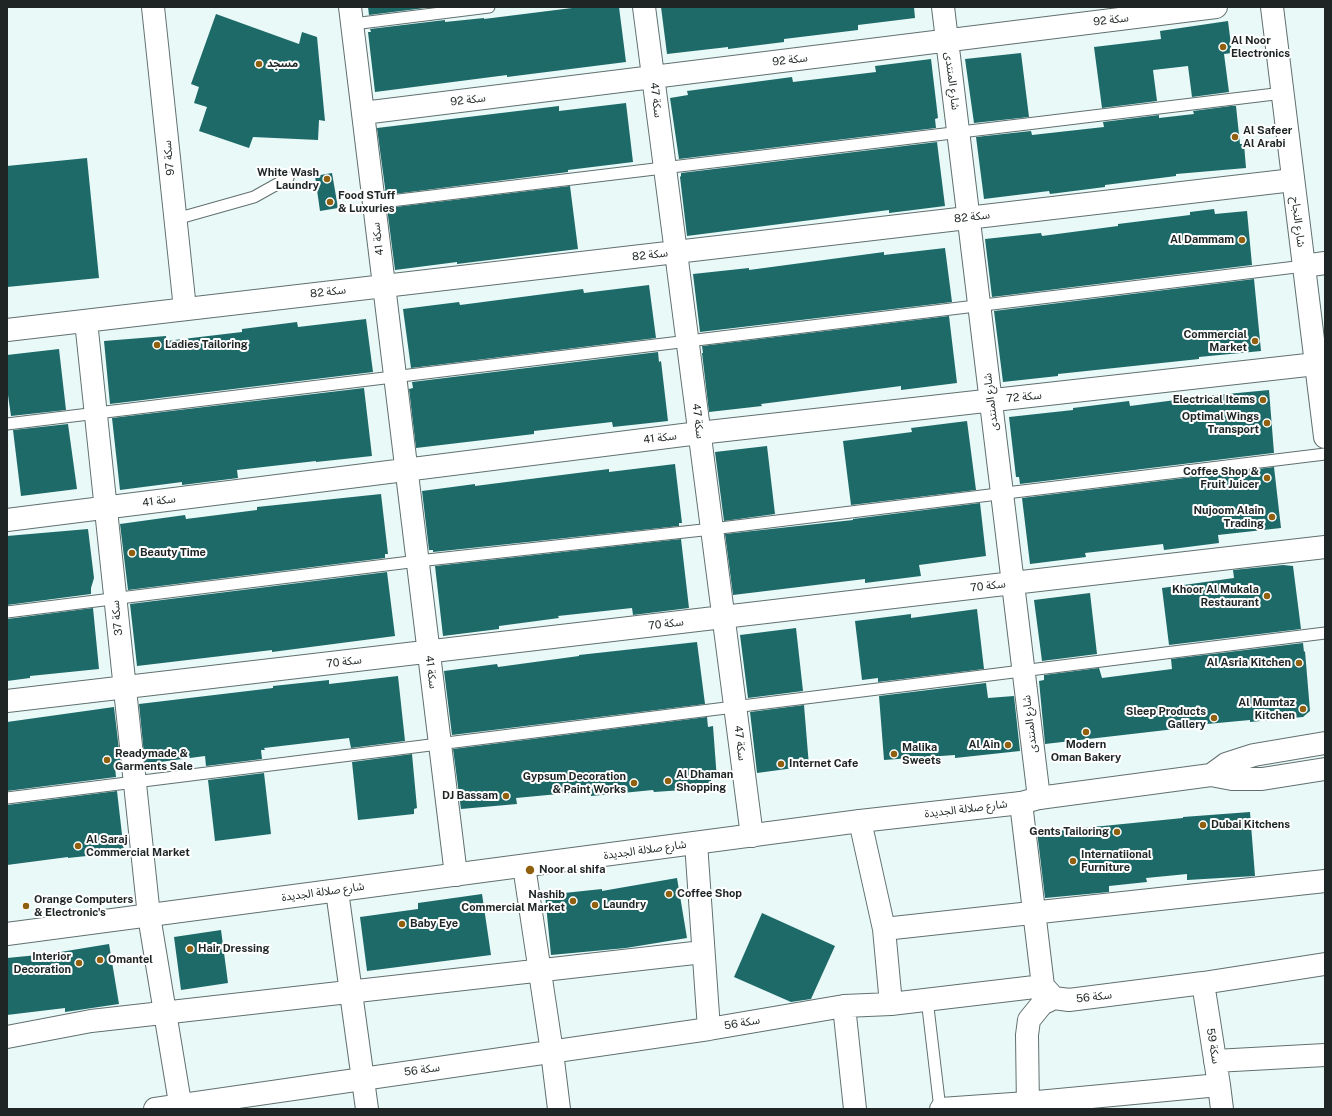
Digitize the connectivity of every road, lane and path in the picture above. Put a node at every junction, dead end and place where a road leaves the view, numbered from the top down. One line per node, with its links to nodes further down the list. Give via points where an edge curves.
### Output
1 (153, 7): 18 (street, سكة 97)
2 (489, 7): 7 (lane)
3 (644, 7): 9 (street, سكة 47)
4 (943, 7): 8 (street, شارع المنتدى)
5 (1216, 7): 8 (street, سكة 92)
6 (1272, 7): 10 (street, شارع النجاح)
7 (352, 15): 11 (street, سكة 41)
8 (947, 41): 9 (street, سكة 92); 12 (street, شارع المنتدى)
9 (653, 77): 11 (street, سكة 92); 13 (street, سكة 47)
10 (1282, 93): 12 (lane); 15 (street, شارع النجاح)
11 (363, 113): 16 (street, سكة 41)
12 (958, 133): 13 (lane); 17 (street, شارع المنتدى)
13 (665, 168): 16 (lane); 19 (street, سكة 47)
14 (288, 178): 18 (lane, via 254,197)
15 (1293, 180): 17 (street, سكة 82); 21 (street, شارع النجاح)
16 (374, 203): 22 (street, سكة 41)
17 (968, 218): 19 (street, سكة 82); 23 (street, شارع المنتدى)
18 (176, 219): 24 (street, سكة 97)
19 (676, 252): 22 (street, سكة 82); 27 (street, سكة 47)
20 (1325, 263): 21 (street)
21 (1304, 266): 23 (lane); 28 (street, شارع النجاح)
22 (384, 286): 24 (street, سكة 82); 29 (street, سكة 41)
23 (979, 305): 27 (lane); 30 (street, شارع المنتدى)
24 (186, 309): 25 (street, سكة 82)
25 (86, 321): 26 (street, سكة 82); 31 (street, سكة 37)
26 (7, 330)
27 (687, 341): 29 (lane); 33 (street, سكة 47)
28 (1320, 364): 30 (street, سكة 72); 34 (street, شارع النجاح)
29 (395, 377): 31 (lane); 36 (street, سكة 41)
30 (991, 401): 33 (street, سكة 72); 37 (street, شارع المنتدى)
31 (95, 414): 32 (lane); 38 (street, سكة 37)
32 (7, 424)
33 (699, 433): 36 (street, سكة 41); 40 (street, سكة 47)
34 (1325, 437)
35 (1325, 454): 37 (lane)
36 (406, 470): 38 (street, سكة 41); 42 (street, سكة 41)
37 (1002, 493): 40 (lane); 43 (street, شارع المنتدى)
38 (105, 508): 39 (street, سكة 41); 44 (street, سكة 37)
39 (7, 520)
40 (712, 529): 42 (lane); 46 (street, سكة 47)
41 (1325, 547): 43 (street, سكة 70)
42 (418, 561): 44 (lane); 48 (street, سكة 41)
43 (1013, 583): 46 (street, سكة 70); 49 (street, شارع المنتدى)
44 (115, 599): 45 (lane); 50 (street, سكة 37)
45 (7, 612)
46 (723, 617): 48 (street, سكة 70); 52 (street, سكة 47)
47 (1325, 633): 49 (lane)
48 (428, 652): 50 (street, سكة 70); 54 (street, سكة 41)
49 (1024, 671): 52 (lane); 60 (street, شارع المنتدى)
50 (124, 688): 51 (street, سكة 70); 58 (street, سكة 37)
51 (7, 701)
52 (735, 706): 54 (lane); 62 (street, سكة 47)
53 (1325, 733): 55 (street)
54 (440, 744): 58 (lane); 65 (street, سكة 41)
55 (1315, 744): 57 (street, شارع صلالة الجديدة, via 1254,755 1226,764)
56 (1319, 773): 57 (street, شارع صلالة الجديدة, via 1262,779 1232,779)
57 (1211, 775): 60 (street, شارع صلالة الجديدة)
58 (134, 782): 59 (lane); 69 (street, سكة 37)
59 (7, 798)
60 (1030, 800): 61 (street, شارع صلالة الجديدة); 68 (street, شارع المنتدى)
61 (860, 821): 62 (street, شارع صلالة الجديدة); 70 (street)
62 (752, 836): 63 (street, شارع صلالة الجديدة)
63 (696, 843): 64 (street, شارع صلالة الجديدة); 72 (street)
64 (524, 866): 65 (street, شارع صلالة الجديدة); 74 (street)
65 (456, 875): 67 (street, شارع صلالة الجديدة)
66 (1325, 881): 68 (street)
67 (337, 891): 69 (street, شارع صلالة الجديدة); 76 (street)
68 (1034, 913): 70 (street); 77 (street, شارع المنتدى)
69 (149, 916): 71 (street, شارع صلالة الجديدة); 81 (street, سكة 37)
70 (884, 929): 79 (street)
71 (7, 934)
72 (704, 952): 74 (street); 82 (street)
73 (1325, 964): 75 (street, سكة 56)
74 (540, 971): 76 (street); 84 (street)
75 (1202, 983): 77 (street, سكة 56, via 1069,1000); 86 (street, سكة 59)
76 (351, 992): 81 (street); 87 (street)
77 (1048, 992): 78 (street, سكة 56); 89 (street, via 1029,1020)
78 (927, 999): 79 (street, سكة 56); 95 (lane)
79 (891, 1004): 80 (street, سكة 56)
80 (844, 1006): 82 (street, سكة 56); 94 (street)
81 (165, 1013): 83 (street, via 91,1021); 90 (street, سكة 37)
82 (708, 1029): 84 (street, سكة 56)
83 (7, 1037)
84 (552, 1052): 87 (street, سكة 56); 93 (street)
85 (1325, 1055): 86 (street)
86 (1215, 1061): 88 (street, سكة 59)
87 (363, 1079): 90 (street, سكة 56); 92 (street)
88 (1219, 1085): 89 (street); 96 (street, سكة 59)
89 (1028, 1106): 95 (street)
90 (181, 1107): 91 (street, سكة 56)
91 (155, 1109)
92 (367, 1109)
93 (559, 1109)
94 (855, 1109)
95 (940, 1109)
96 (1222, 1109)

